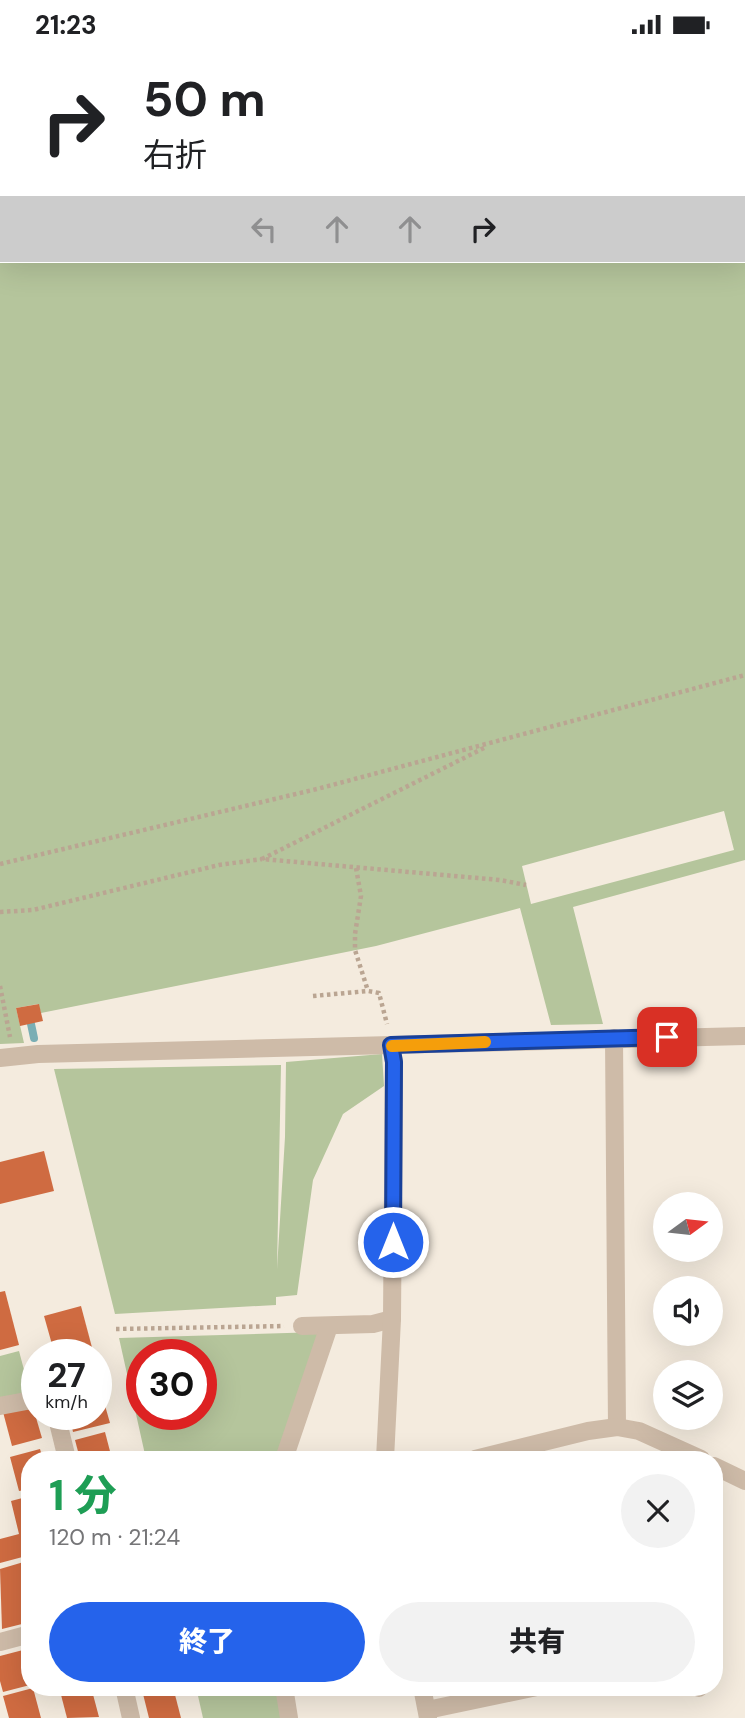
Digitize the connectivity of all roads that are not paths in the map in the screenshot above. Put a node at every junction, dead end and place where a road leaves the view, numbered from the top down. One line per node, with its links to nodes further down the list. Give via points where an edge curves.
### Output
1 (745, 1035): 2 (street)
2 (614, 1038): 3 (street); 10 (street)
3 (391, 1045): 4 (street); 5 (street)
4 (7, 1057)
5 (392, 1319): 7 (street); 14 (street)
6 (302, 1326): 7 (street)
7 (329, 1326): 13 (street)
8 (21, 1402): 9 (street)
9 (0, 1406)
10 (617, 1427): 15 (street); 16 (street, via 639,1431)
11 (60, 1430): 12 (street)
12 (65, 1451)
13 (287, 1451)
14 (385, 1451)
15 (507, 1451)
16 (683, 1451)
17 (723, 1470): 18 (street)
18 (745, 1481)
19 (21, 1636): 20 (street)
20 (0, 1642)
21 (126, 1696): 25 (street)
22 (424, 1696): 24 (street)
23 (501, 1696): 24 (street)
24 (428, 1714)
25 (131, 1718)

